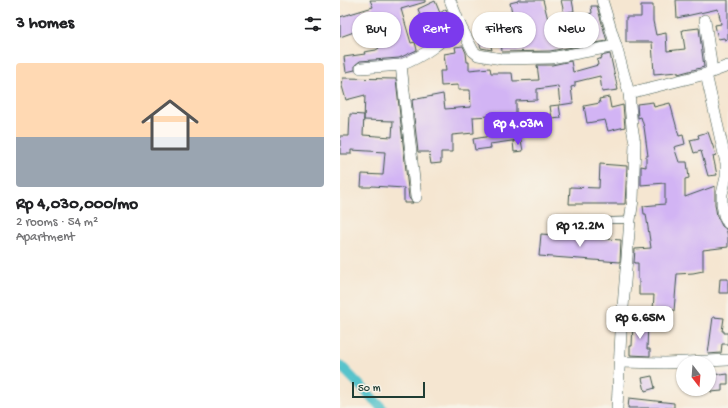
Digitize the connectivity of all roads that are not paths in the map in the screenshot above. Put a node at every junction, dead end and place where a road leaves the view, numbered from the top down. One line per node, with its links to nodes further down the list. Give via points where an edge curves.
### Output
1 (450, 0): 3 (street)
2 (602, 0): 6 (street)
3 (455, 12)
4 (704, 20): 11 (street)
5 (464, 33): 6 (street, via 474,53 502,59 551,58)
6 (616, 46): 12 (street)
7 (432, 48): 8 (street, via 416,60)
8 (401, 65): 10 (street); 13 (street)
9 (728, 66): 11 (street)
10 (361, 68)
11 (709, 72): 12 (street); 16 (street, via 726,163 722,204)
12 (629, 93): 14 (street, via 635,143)
13 (416, 197)
14 (630, 220): 15 (lane); 18 (street)
15 (561, 222)
16 (728, 223)
17 (728, 360): 18 (street)
18 (620, 362): 19 (street)
19 (617, 408)

